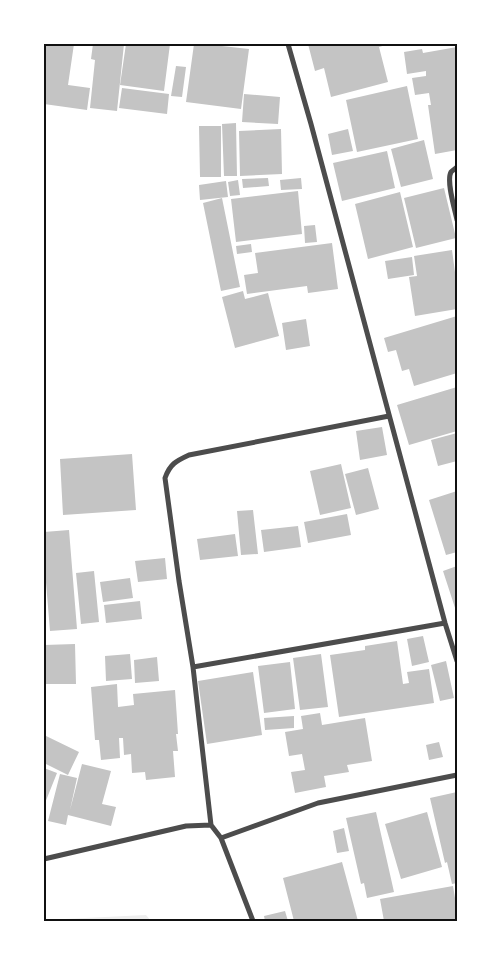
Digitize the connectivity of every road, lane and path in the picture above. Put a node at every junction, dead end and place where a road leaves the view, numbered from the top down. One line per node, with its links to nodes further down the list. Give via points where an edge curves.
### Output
1 (288, 44): 4 (street)
2 (457, 167): 3 (street, via 451,173 450,184)
3 (457, 220)
4 (389, 416): 5 (street); 7 (street, via 189,455 174,462 165,478)
5 (445, 623): 6 (street); 7 (street)
6 (457, 661)
7 (193, 667): 9 (street)
8 (457, 775): 10 (street, via 318,803)
9 (211, 825): 10 (street); 11 (street, via 186,826)
10 (221, 838): 12 (street)
11 (44, 859)
12 (253, 921)

